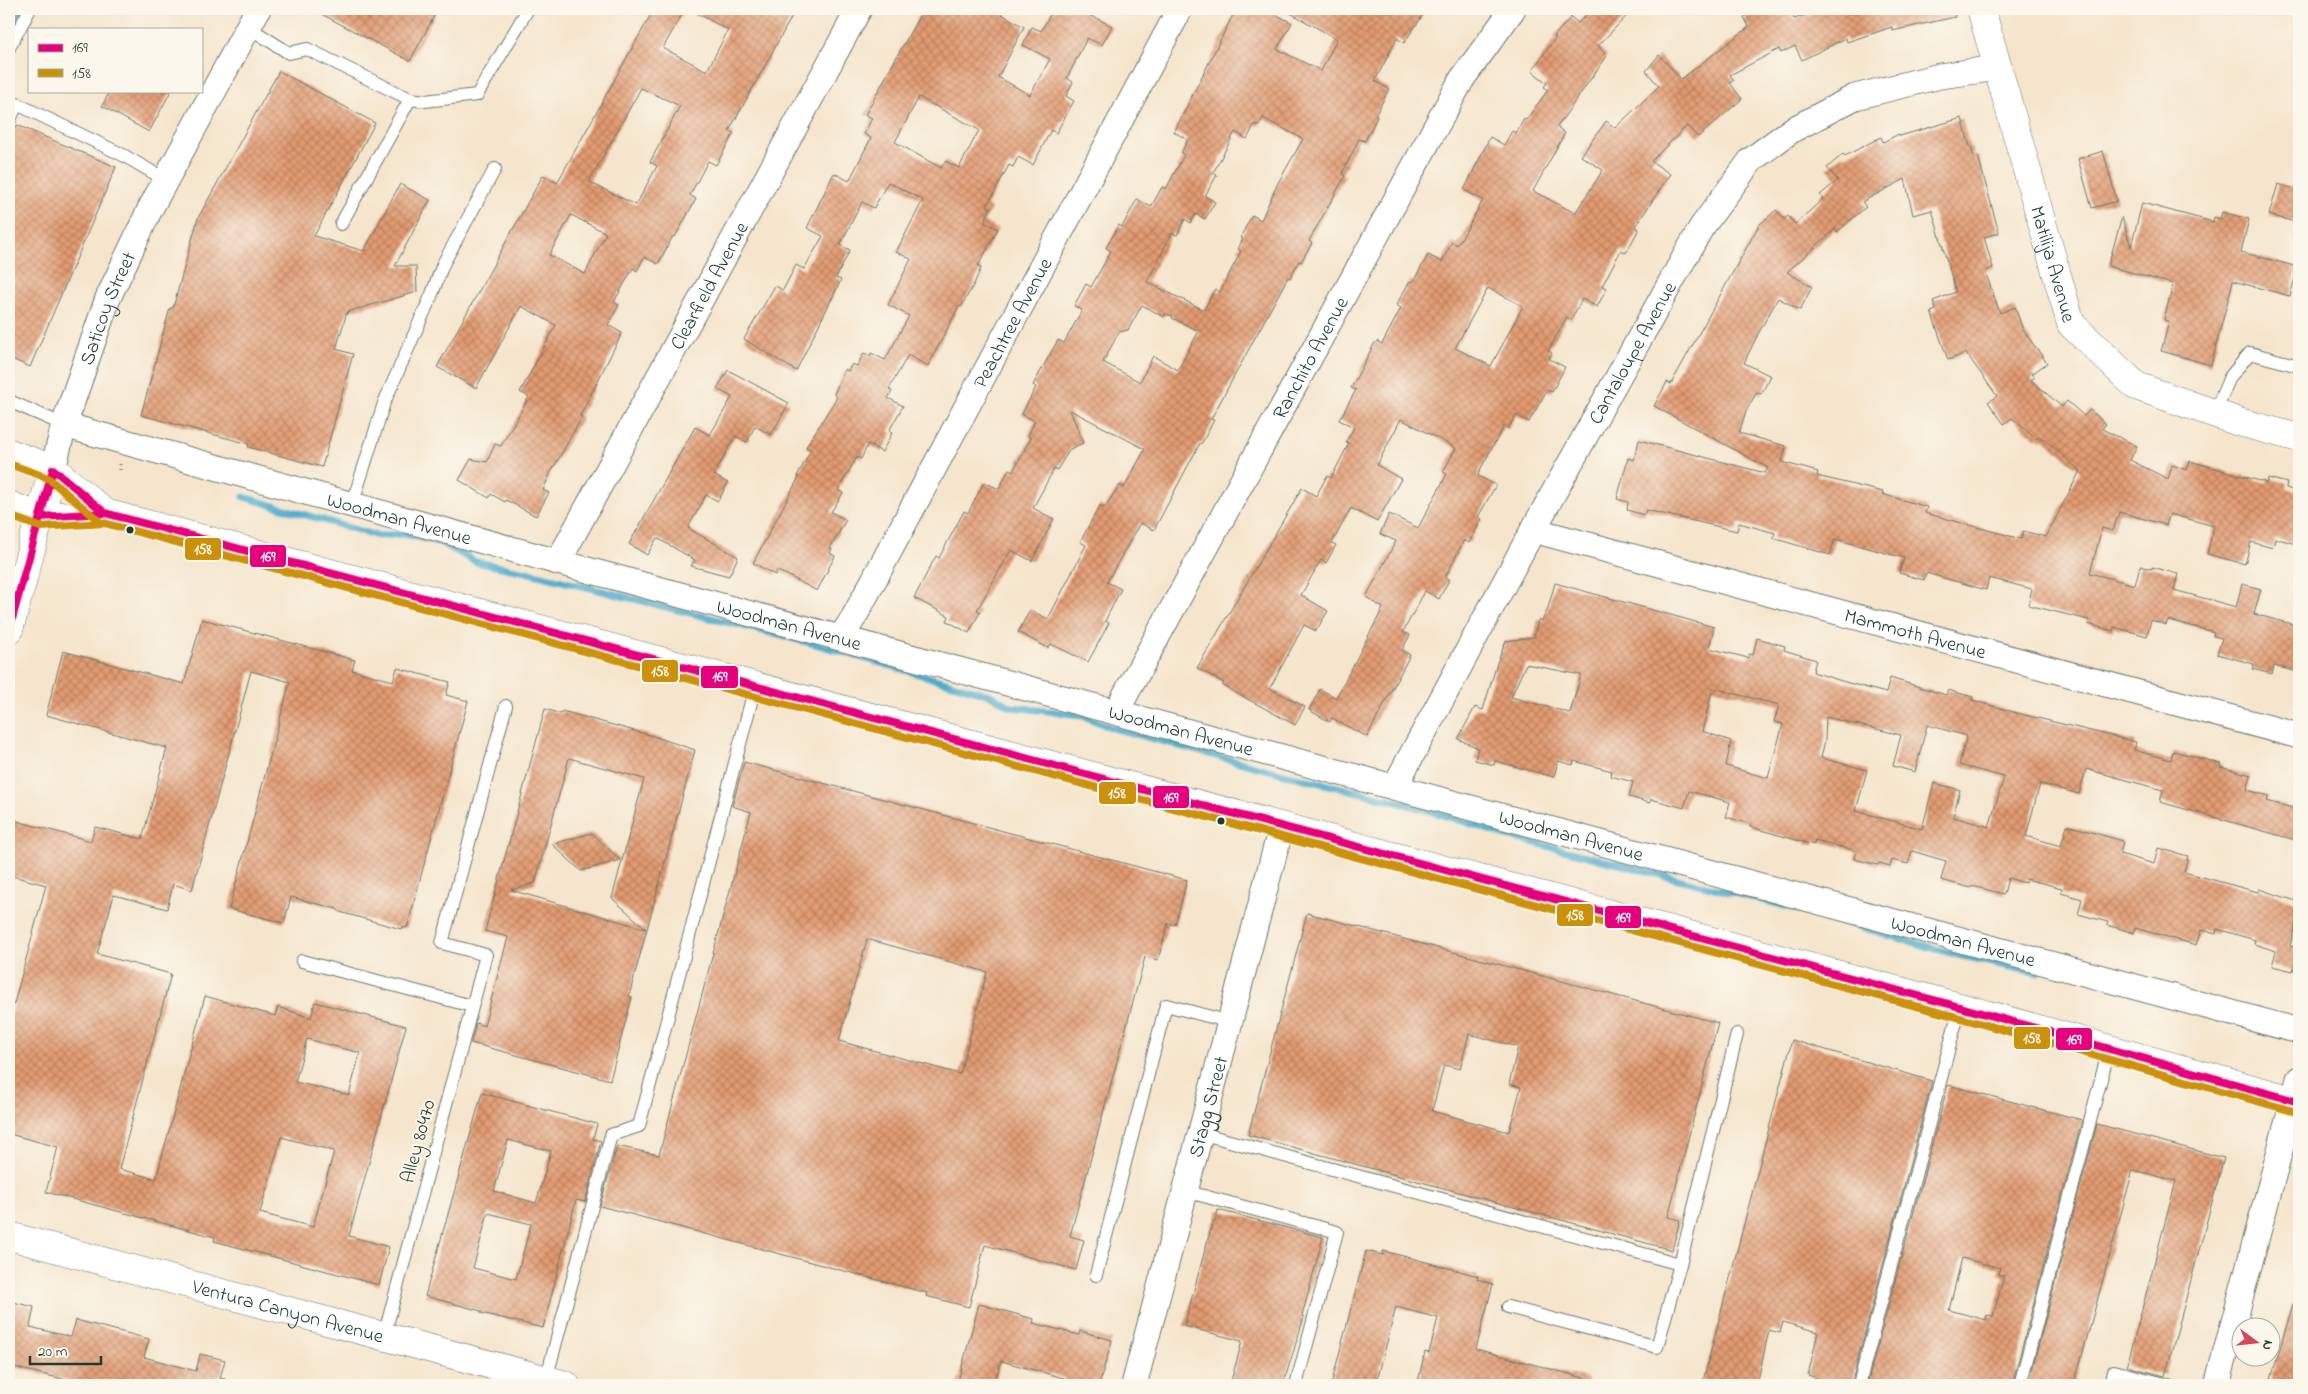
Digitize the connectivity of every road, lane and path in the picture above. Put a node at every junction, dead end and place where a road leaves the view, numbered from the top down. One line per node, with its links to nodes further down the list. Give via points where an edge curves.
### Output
1 (30, 9): 8 (lane)
2 (528, 9): 10 (lane, via 477,95 425,101)
3 (859, 9): 27 (street, Clearfield Avenue)
4 (1180, 9): 29 (street, Peachtree Avenue)
5 (1512, 9): 32 (street, Ranchito Avenue, via 1462,80)
6 (1981, 9): 9 (main road, Matilija Avenue)
7 (253, 18): 10 (lane, via 289,53 306,49); 13 (street, Saticoy Street)
8 (9, 48)
9 (1997, 68): 17 (main road, Matilija Avenue, via 2071,324 2136,386); 26 (street, Cantaloupe Avenue, via 1940,76 1855,97 1792,130 1751,160 1700,228)
10 (410, 99): 14 (lane)
11 (9, 122): 13 (lane, via 17,104 123,155)
12 (495, 169): 23 (lane, via 443,264 384,404)
13 (166, 180): 18 (street, Saticoy Street, via 108,298)
14 (340, 224)
15 (2299, 366): 17 (lane, via 2250,353 2230,377)
16 (9, 401): 18 (lane)
17 (2214, 414): 19 (main road, Matilija Avenue)
18 (64, 425): 21 (street, Saticoy Street); 23 (street, Woodman Avenue)
19 (2299, 438)
20 (9, 453): 21 (main road)
21 (53, 469): 24 (main road); 25 (main road, Saticoy Street)
22 (9, 505): 25 (main road)
23 (352, 505): 27 (street, Woodman Avenue)
24 (105, 513): 25 (main road); 30 (main road)
25 (40, 517): 28 (main road, Saticoy Street)
26 (1533, 530): 33 (street, Mammoth Avenue); 34 (street, Cantaloupe Avenue)
27 (558, 562): 29 (street, Woodman Avenue)
28 (11, 614)
29 (841, 637): 32 (street, Woodman Avenue)
30 (755, 687): 35 (main road); 51 (lane, via 639,1126 611,1135)
31 (506, 706): 37 (lane, Alley 80470, via 442,943 486,955)
32 (1116, 712): 34 (street, Woodman Avenue)
33 (2299, 736)
34 (1395, 786): 40 (street, Woodman Avenue)
35 (1281, 828): 38 (main road); 39 (street, Stagg Street)
36 (302, 962): 37 (lane)
37 (472, 1006): 50 (lane, Alley 80470)
38 (1960, 1007): 42 (main road); 54 (lane)
39 (1230, 1022): 44 (street, Stagg Street); 48 (lane, via 1166,1005)
40 (2299, 1031)
41 (1737, 1034): 47 (lane)
42 (2109, 1048): 43 (main road); 55 (lane)
43 (2297, 1094): 58 (street)
44 (1200, 1133): 45 (street, Stagg Street); 47 (lane)
45 (1185, 1191): 52 (street, Stagg Street); 53 (lane, via 1337,1232)
46 (9, 1236): 50 (main road, Ventura Canyon Avenue)
47 (1680, 1264): 49 (lane, via 1657,1347)
48 (1096, 1275)
49 (1508, 1307)
50 (384, 1336): 51 (main road, Ventura Canyon Avenue)
51 (556, 1383)
52 (1134, 1385)
53 (1296, 1385)
54 (1859, 1385)
55 (2020, 1385)
56 (2111, 1385): 57 (lane, via 2114,1370)
57 (2169, 1385)
58 (2217, 1385)

